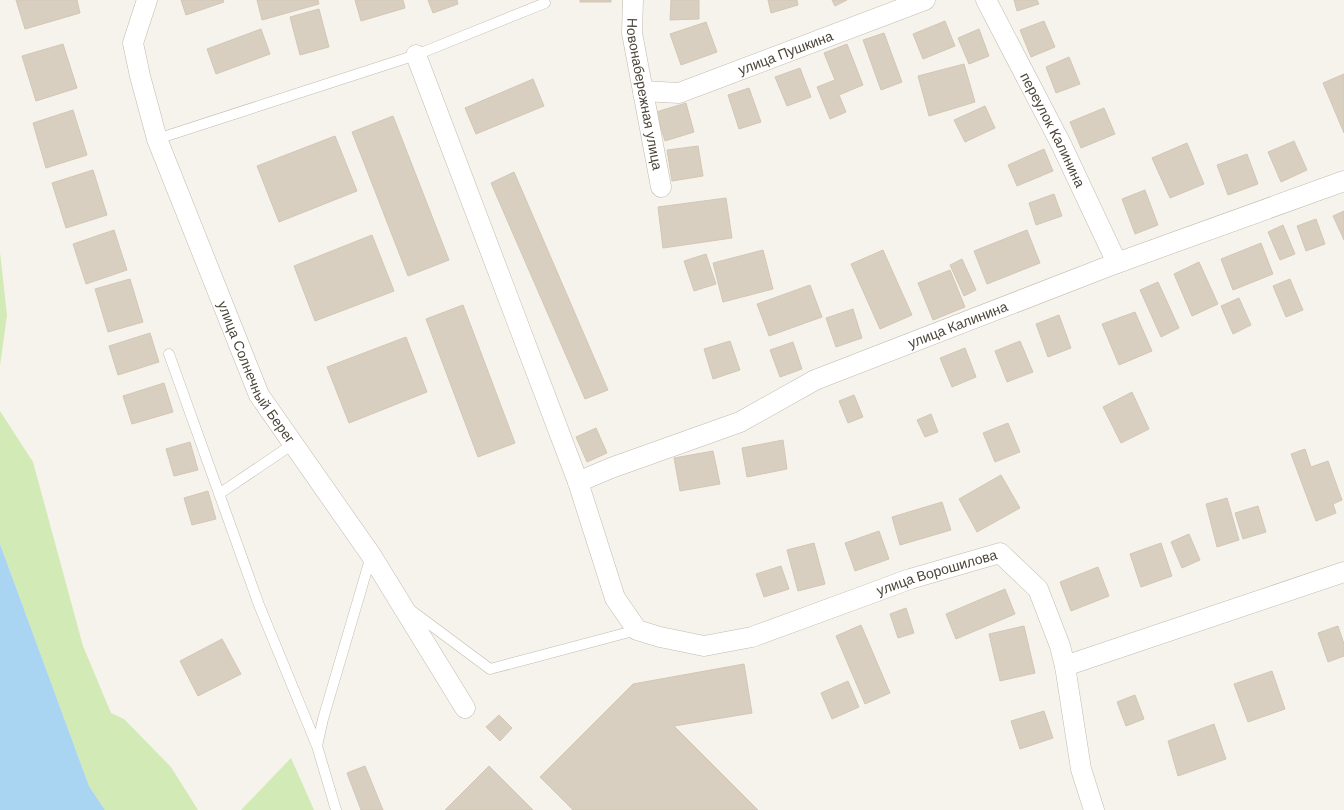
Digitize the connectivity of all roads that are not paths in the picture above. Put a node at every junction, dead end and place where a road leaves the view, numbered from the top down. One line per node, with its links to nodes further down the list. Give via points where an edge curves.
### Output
1 (147, 0): 8 (street, улица Солнечный Берег, via 133,44)
2 (633, 0): 7 (street, Новонабережная улица, via 632,33)
3 (925, 0): 7 (street, улица Пушкина, via 679,93)
4 (986, 0): 11 (street, переулок Калинина, via 1061,144)
5 (545, 3): 6 (lane)
6 (416, 55): 8 (lane); 14 (street)
7 (643, 91): 10 (street, Новонабережная улица)
8 (158, 139): 13 (street, улица Солнечный Берег, via 259,395)
9 (1344, 181): 11 (street, улица Калинина)
10 (661, 187)
11 (1117, 262): 14 (street, улица Калинина, via 816,380 740,422)
12 (170, 354): 15 (lane)
13 (293, 444): 15 (lane); 16 (street, улица Солнечный Берег)
14 (578, 482): 19 (street, via 615,598)
15 (220, 494): 22 (lane, via 259,605)
16 (371, 555): 18 (street, улица Солнечный Берег); 22 (lane)
17 (1344, 572): 20 (street)
18 (400, 603): 19 (lane, via 490,669); 21 (street, улица Солнечный Берег)
19 (637, 630): 20 (street, улица Ворошилова, via 704,646 752,637 910,579 1000,553 1038,589)
20 (1065, 666): 24 (street, via 1081,769)
21 (465, 708)
22 (317, 746): 23 (lane)
23 (336, 810)
24 (1094, 810)

